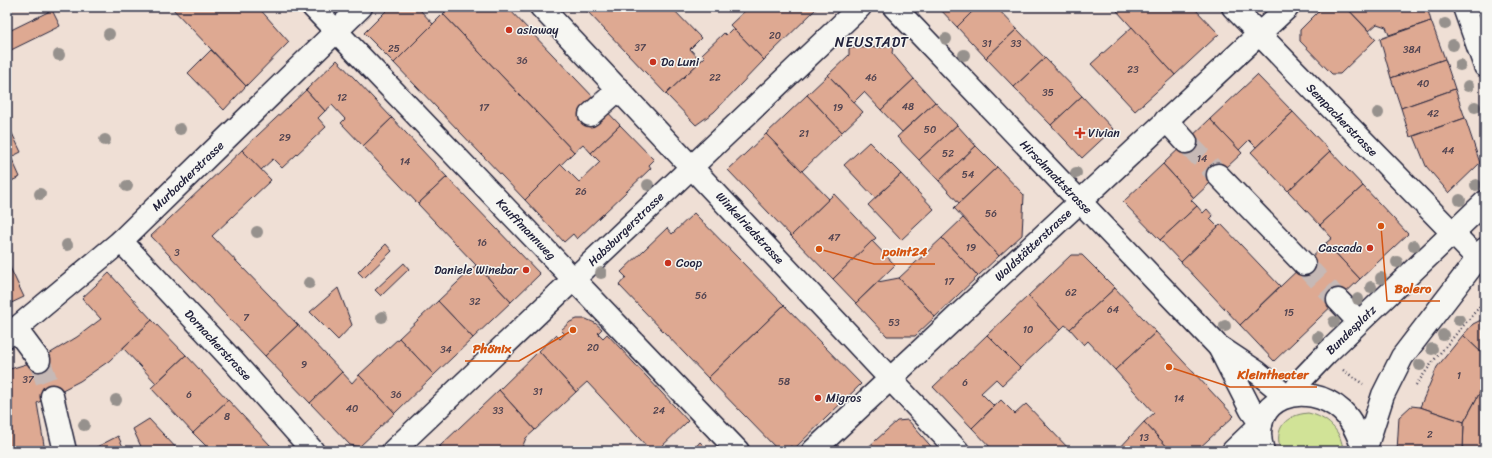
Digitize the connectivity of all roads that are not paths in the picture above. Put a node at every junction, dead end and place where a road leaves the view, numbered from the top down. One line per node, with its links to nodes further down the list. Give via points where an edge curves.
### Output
1 (313, 7): 9 (street, Kauffmannweg)
2 (361, 7): 9 (street, Murbacherstrasse)
3 (542, 7): 12 (street, Winkelriedstrasse)
4 (860, 7): 16 (street, Habsburgerstrasse)
5 (894, 7): 18 (street, Hirschmattstrasse)
6 (1233, 7): 10 (street, Sempacherstrasse)
7 (1288, 7): 10 (street, Waldstätterstrasse)
8 (1464, 7): 11 (street)
9 (337, 31): 21 (street, Murbacherstrasse); 24 (street, Kauffmannweg)
10 (1259, 34): 14 (street, Waldstätterstrasse); 20 (street, Sempacherstrasse)
11 (1485, 66)
12 (619, 89): 13 (street); 16 (street, Winkelriedstrasse)
13 (590, 115)
14 (1166, 120): 15 (street); 18 (street, Waldstätterstrasse)
15 (1186, 142)
16 (692, 166): 24 (street, Habsburgerstrasse); 30 (street, Winkelriedstrasse)
17 (1218, 175): 23 (street)
18 (1080, 201): 28 (street, Hirschmattstrasse); 30 (street, Waldstätterstrasse)
19 (1485, 202): 20 (street, Bundesplatz)
20 (1452, 233): 22 (street, Sempacherstrasse); 26 (street, Bundesplatz)
21 (121, 241): 27 (street, Murbacherstrasse); 35 (street, Dornacherstrasse)
22 (1481, 254): 42 (street, via 1402,357 1383,395)
23 (1304, 264)
24 (574, 279): 36 (street, Habsburgerstrasse); 37 (street, Kauffmannweg)
25 (1338, 300): 26 (street)
26 (1359, 322): 31 (street, Bundesplatz)
27 (11, 332): 29 (street)
28 (1218, 346): 31 (street, Hirschmattstrasse); 33 (street, Hirschmattstrasse)
29 (39, 360)
30 (890, 378): 38 (street, Waldstätterstrasse); 39 (street, Winkelriedstrasse)
31 (1289, 395): 33 (street, Bundesplatz, via 1276,401 1267,411); 42 (street, via 1307,394 1321,397 1333,404 1343,412 1356,430)
32 (52, 396): 34 (street)
33 (1261, 424): 40 (street, Bundesplatz); 41 (street)
34 (65, 451)
35 (313, 451)
36 (393, 451)
37 (738, 451)
38 (813, 451)
39 (958, 451)
40 (1233, 451)
41 (1263, 451)
42 (1365, 451)

